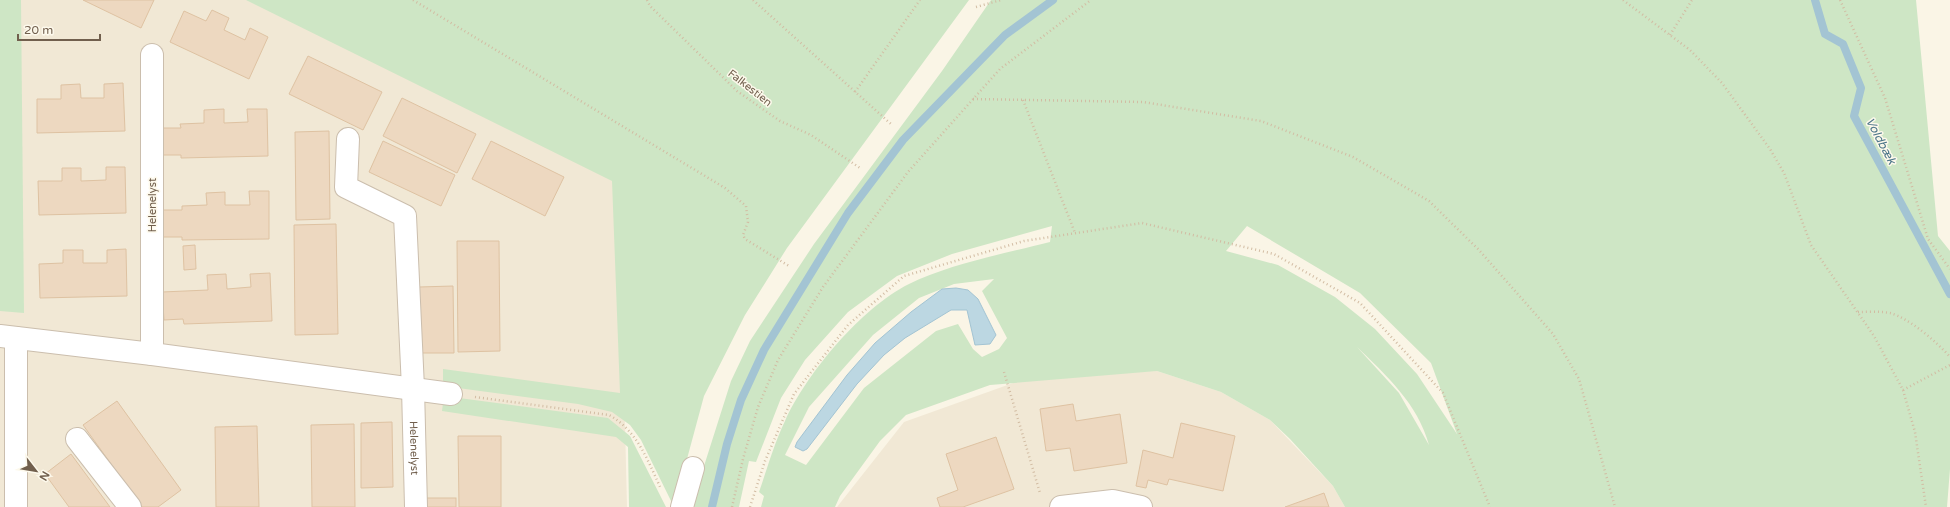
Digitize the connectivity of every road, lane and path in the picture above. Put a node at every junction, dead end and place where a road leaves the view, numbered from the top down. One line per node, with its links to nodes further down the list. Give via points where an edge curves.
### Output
1 (413, 0): 20 (path, via 725,188 746,206 748,222 743,235 745,239)
2 (647, 0): 18 (path, Falkestien, via 650,6 737,91 780,121 811,135)
3 (752, 0): 13 (path)
4 (920, 0): 13 (path)
5 (1001, 0): 10 (path)
6 (1091, 0): 14 (path, via 1000,69)
7 (1623, 0): 11 (path)
8 (1692, 0): 11 (path)
9 (1840, 0): 21 (path, via 1885,98 1928,239)
10 (976, 7)
11 (1670, 35): 22 (path, via 1690,50 1722,83 1770,148 1784,173 1811,245)
12 (152, 55): 24 (street, Helenelyst)
13 (855, 92): 16 (path)
14 (973, 99): 15 (path); 39 (path, via 903,179 823,287 778,360 758,407 742,459)
15 (1023, 100): 19 (path); 43 (path, via 1143,102 1261,121 1353,157 1430,201 1478,249 1553,334 1579,379)
16 (891, 124)
17 (348, 139): 28 (street, Helenelyst, via 346,187 405,216)
18 (860, 168)
19 (1075, 233): 40 (path, via 1024,241 904,276 848,325 794,394 765,461); 42 (path, via 1142,223 1274,254 1360,303 1443,392)
20 (789, 266)
21 (1950, 269)
22 (1858, 312): 25 (path, via 1890,313 1917,327 1941,346); 29 (path)
23 (8, 337): 24 (street); 35 (street)
24 (152, 354): 28 (street)
25 (1950, 357)
26 (1950, 365): 29 (path)
27 (1004, 372): 34 (path)
28 (413, 388): 30 (street); 37 (street, Helenelyst)
29 (1903, 390): 44 (path, via 1915,432)
30 (451, 394): 33 (path, via 608,415 619,420 640,444)
31 (77, 439): 36 (street)
32 (693, 468): 38 (street)
33 (664, 494)
34 (1052, 503): 41 (street, via 1113,501)
35 (16, 507)
36 (130, 507)
37 (416, 507)
38 (682, 507)
39 (732, 507)
40 (750, 507)
41 (1141, 507)
42 (1490, 507)
43 (1615, 507)
44 (1926, 507)

